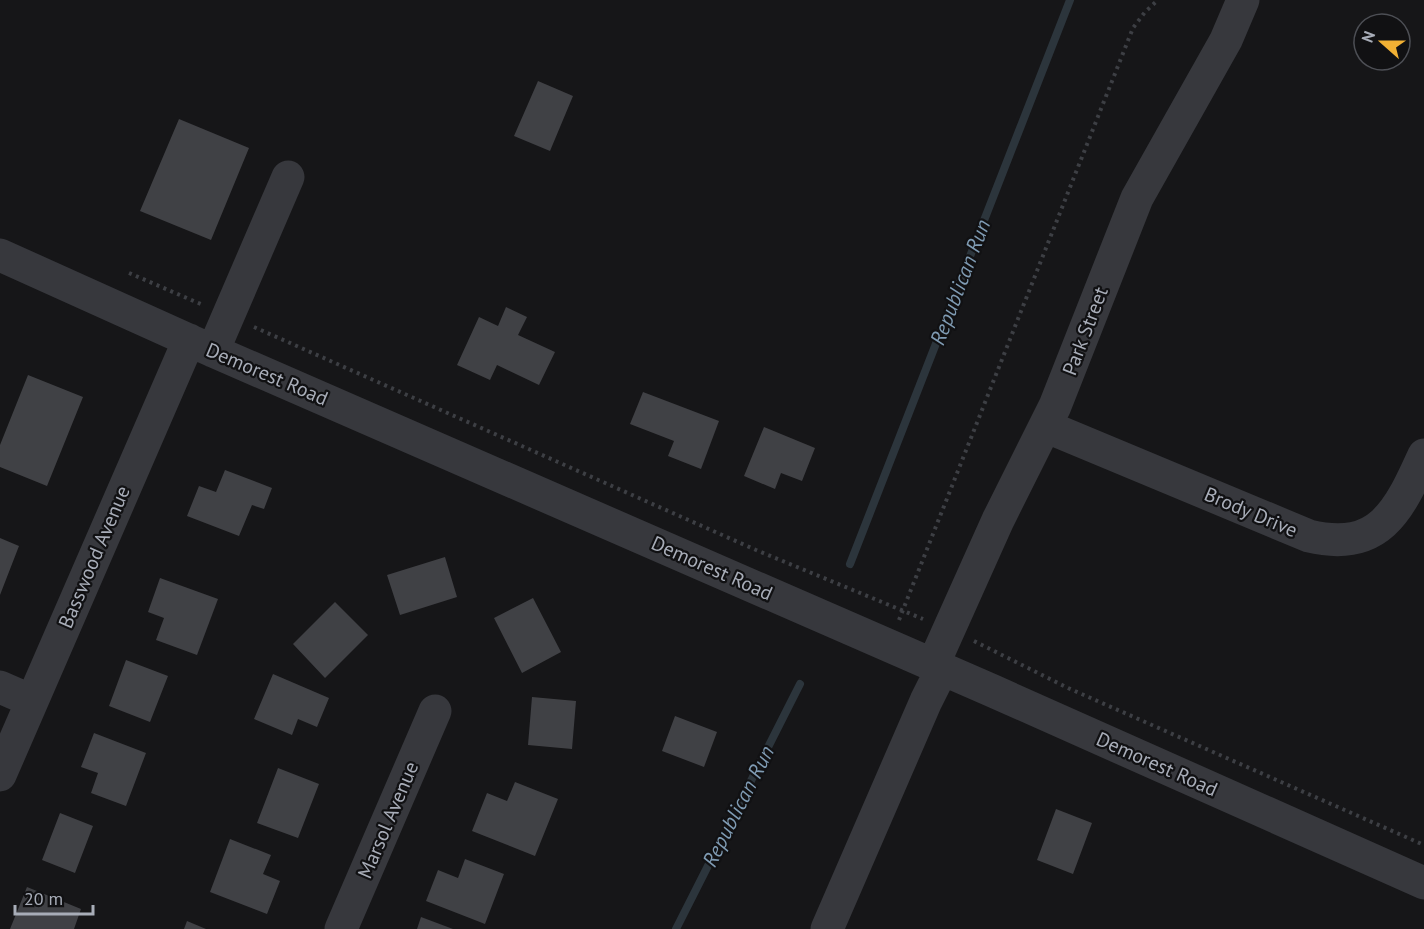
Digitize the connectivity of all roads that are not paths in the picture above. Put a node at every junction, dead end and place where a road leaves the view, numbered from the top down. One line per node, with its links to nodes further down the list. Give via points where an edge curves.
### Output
1 (1243, 0): 5 (street, Park Street, via 1226,40 1137,198)
2 (288, 177): 4 (street, Basswood Avenue, via 229,316)
3 (0, 255): 4 (street, Demorest Road)
4 (201, 346): 7 (street, Demorest Road); 9 (street, Basswood Avenue)
5 (1045, 426): 6 (street, Brody Drive, via 1326,540 1346,540 1384,523 1397,509); 7 (street, Park Street, via 948,630)
6 (1424, 455)
7 (938, 667): 12 (street, Demorest Road); 14 (street, Park Street)
8 (0, 687): 9 (street)
9 (32, 700): 11 (street, Basswood Avenue)
10 (435, 711): 13 (street, Marsol Avenue)
11 (0, 775)
12 (1424, 883)
13 (341, 929)
14 (827, 929)

